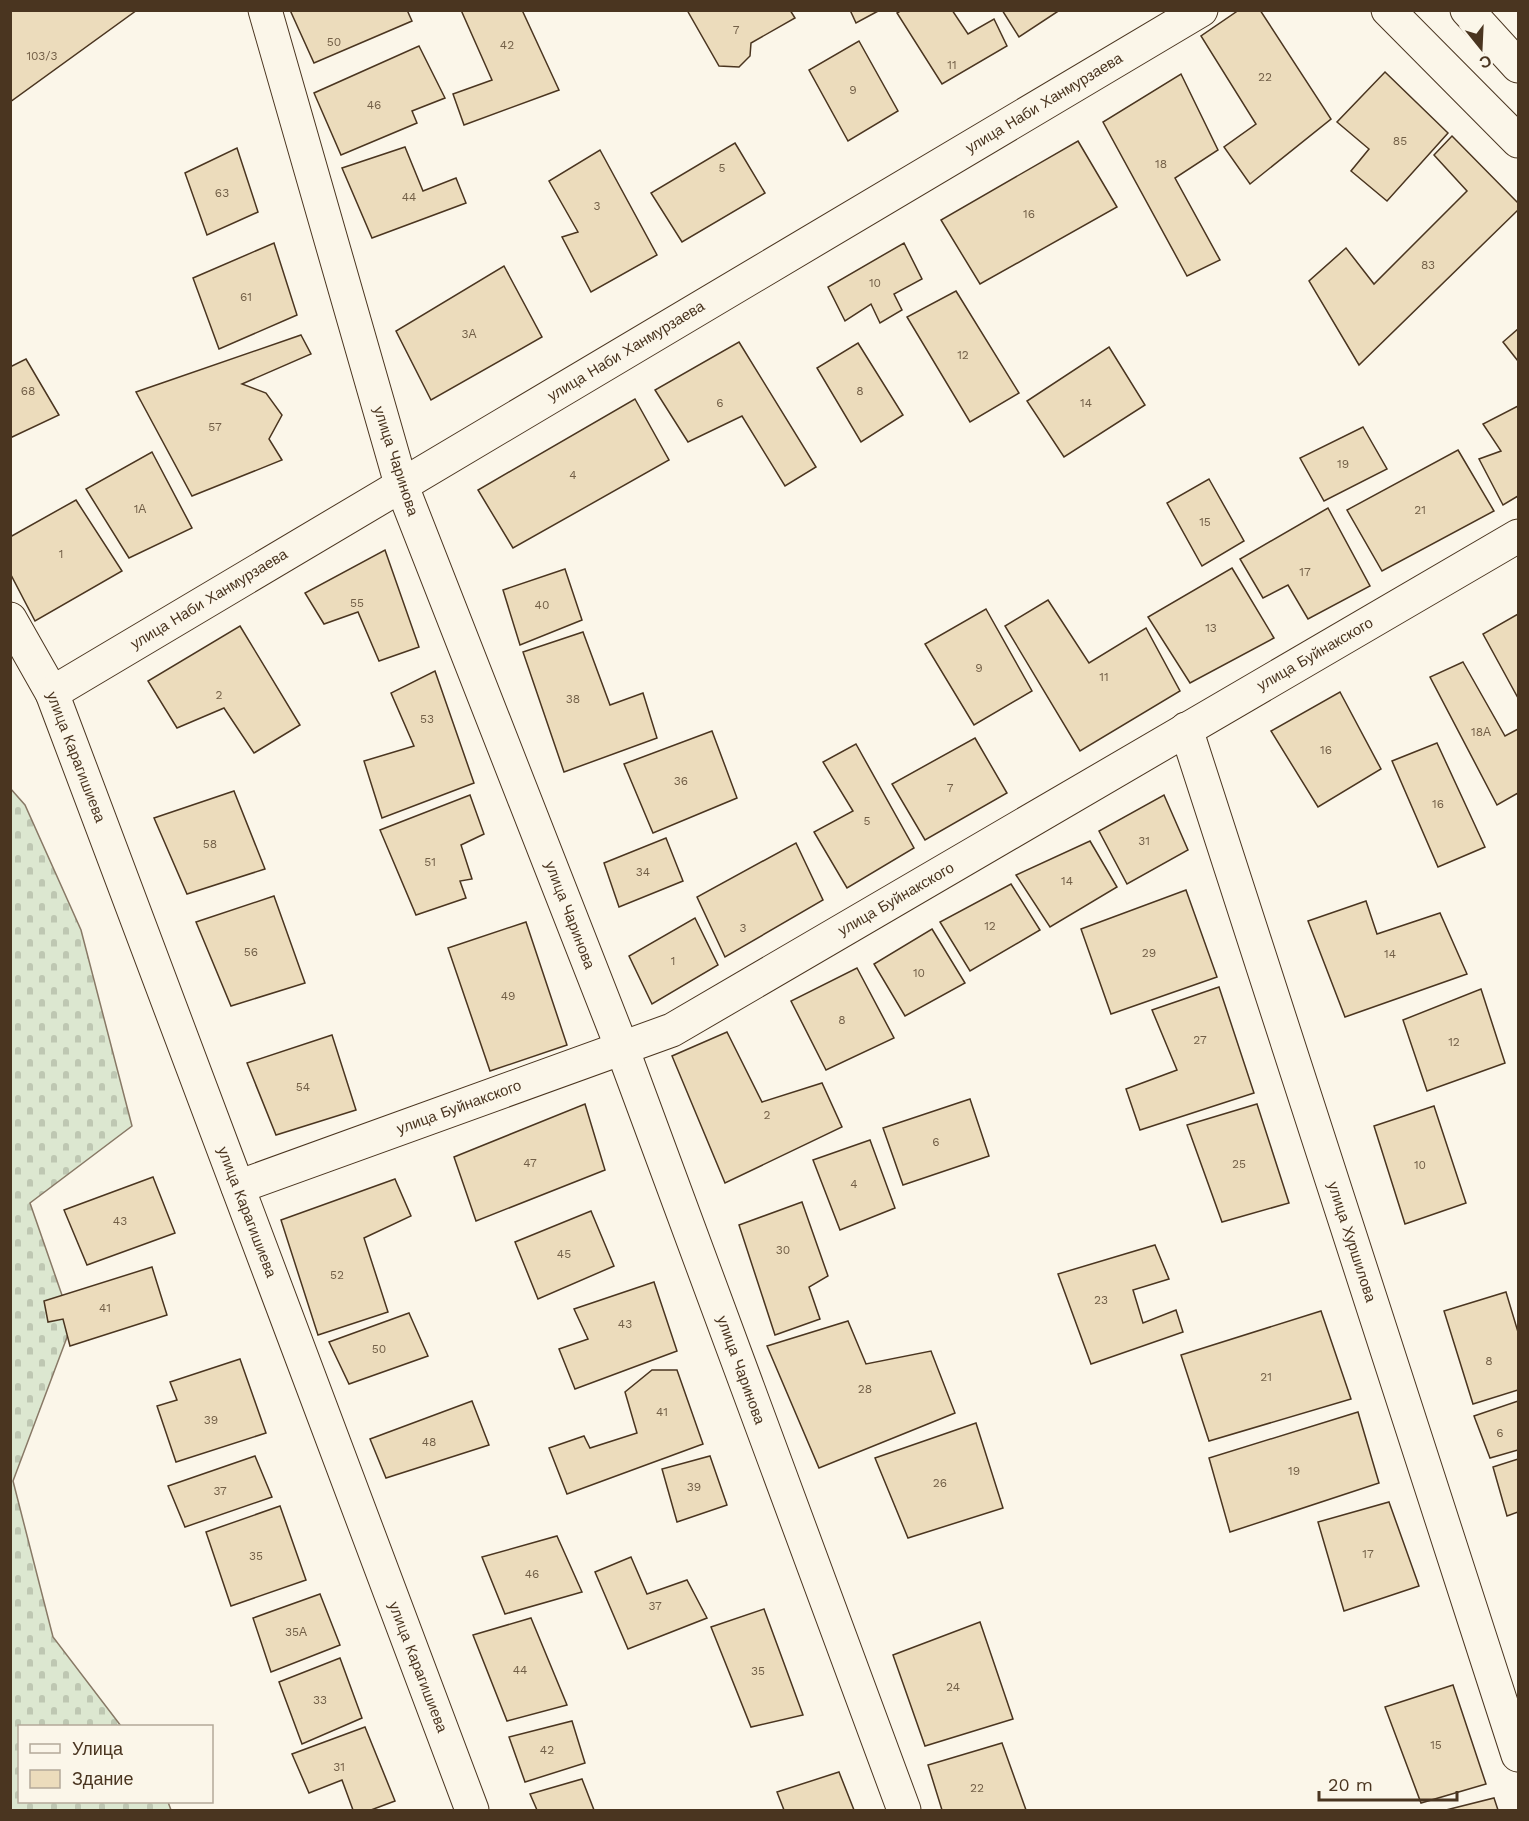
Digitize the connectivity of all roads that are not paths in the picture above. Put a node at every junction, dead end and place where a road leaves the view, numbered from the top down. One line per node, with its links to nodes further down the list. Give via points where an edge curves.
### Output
1 (265, 10): 7 (street, улица Чаринова)
2 (1201, 10): 7 (street, улица Наби Ханмурзаева)
3 (1388, 10): 6 (street)
4 (1467, 10): 5 (street)
5 (1518, 66)
6 (1518, 141)
7 (401, 484): 10 (street, улица Наби Ханмурзаева); 12 (street, улица Чаринова)
8 (1518, 536): 11 (street, улица Буйнакского)
9 (10, 619): 10 (street, улица Карагишиева)
10 (52, 693): 13 (street, улица Карагишиева)
11 (1186, 729): 12 (street, улица Буйнакского, via 672,1030); 14 (street, улица Хуршилова)
12 (622, 1048): 13 (street, улица Буйнакского); 16 (street, улица Чаринова)
13 (238, 1186): 15 (street, улица Карагишиева)
14 (1518, 1755)
15 (472, 1810)
16 (904, 1810)

